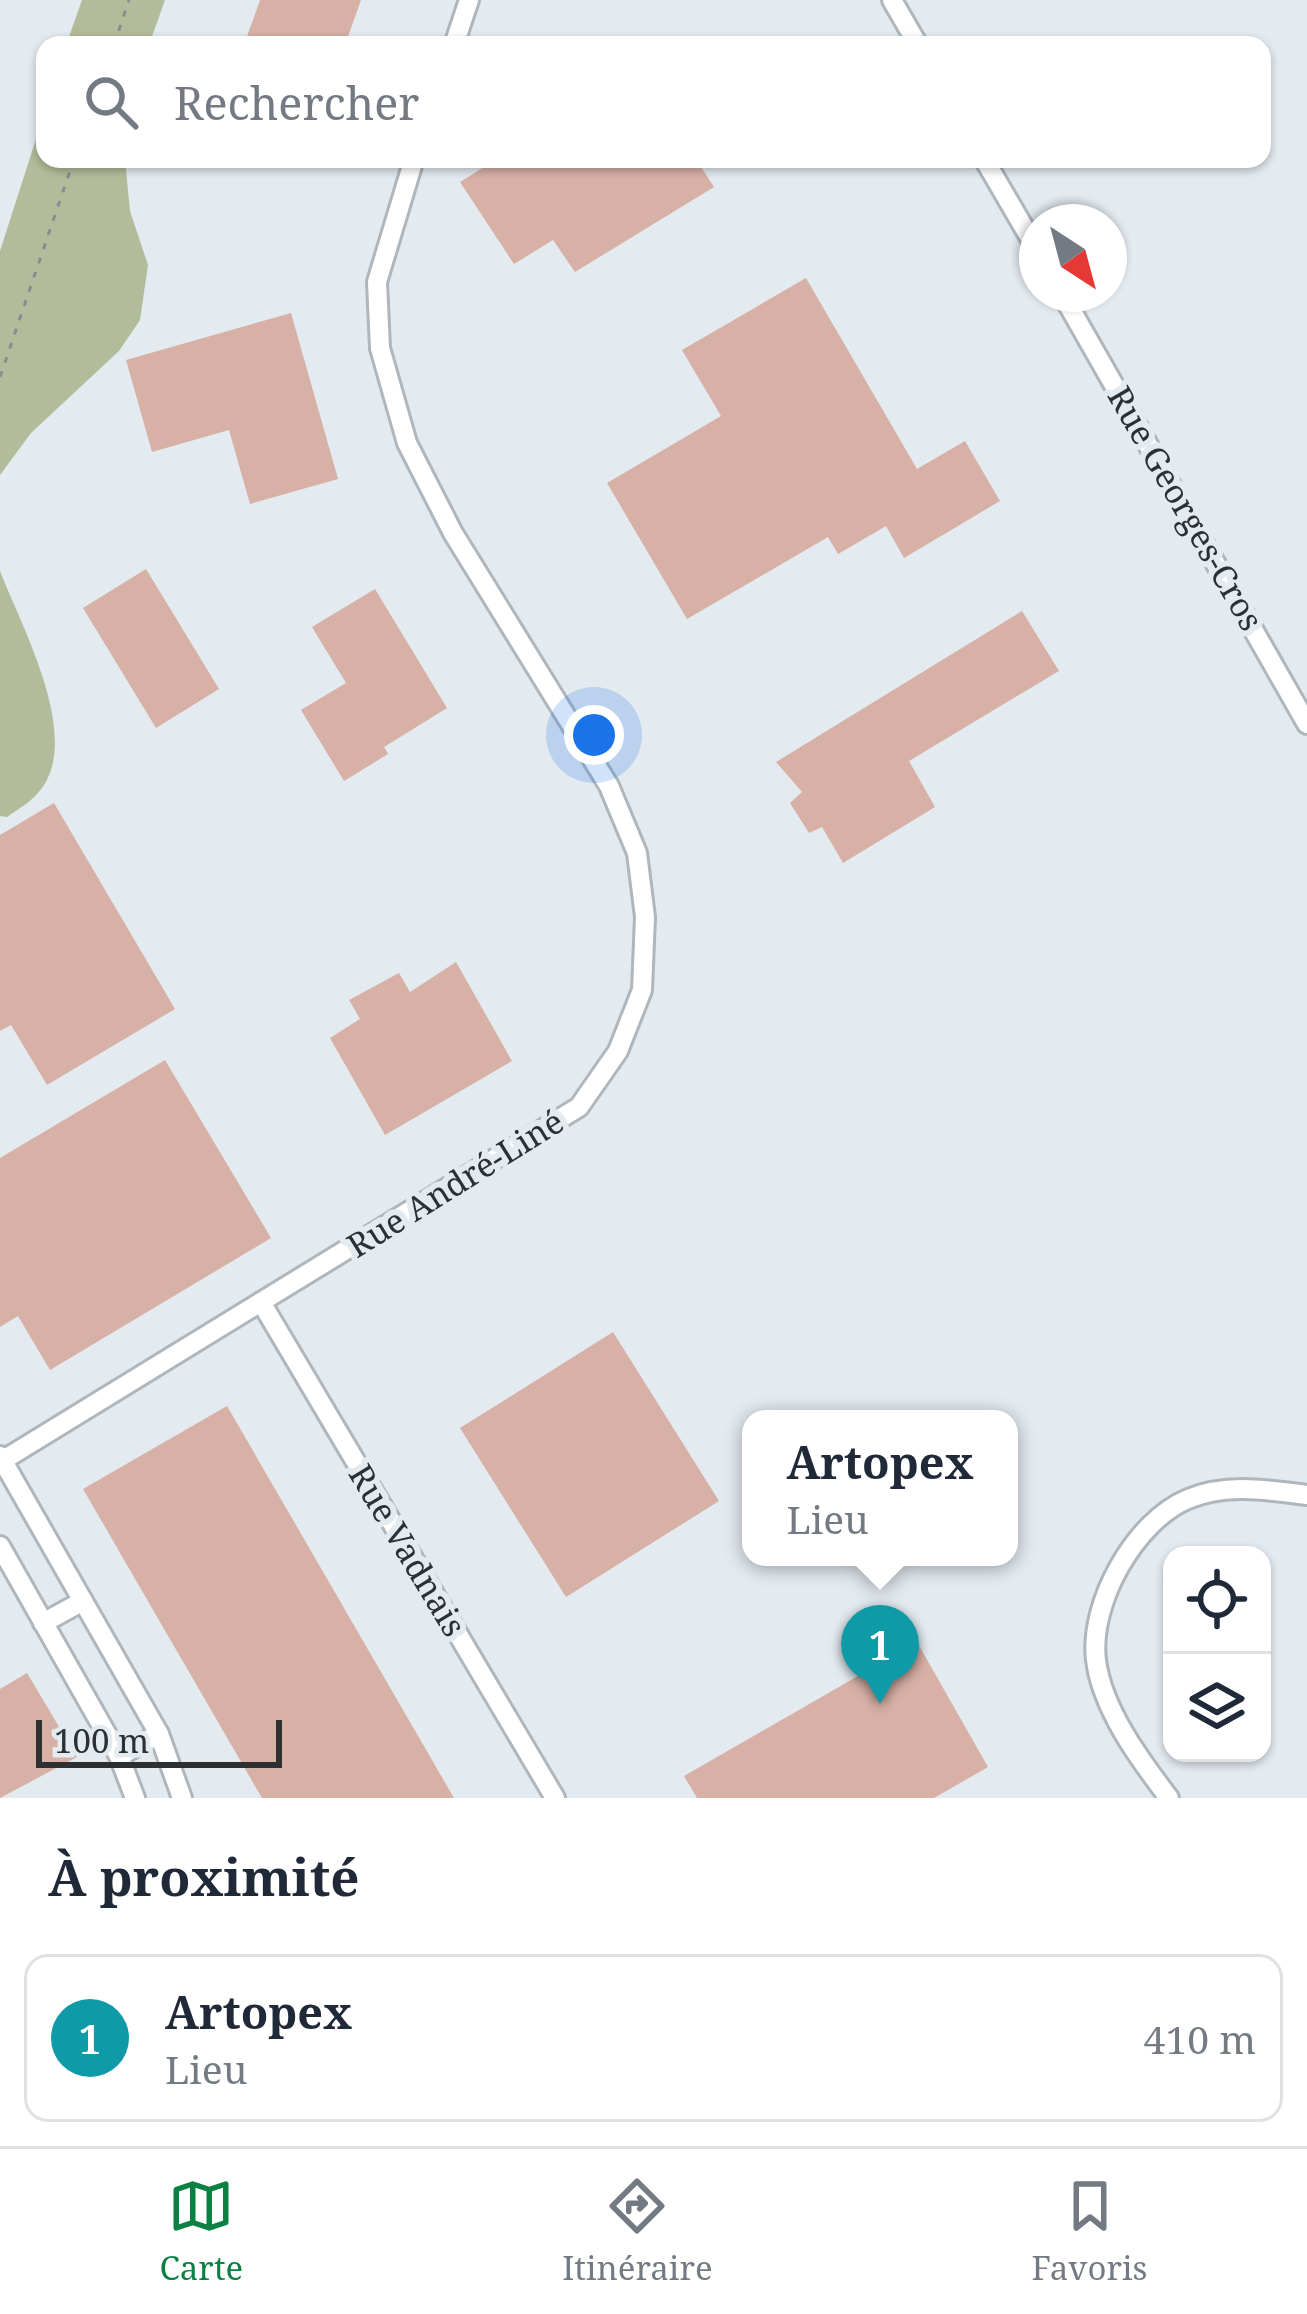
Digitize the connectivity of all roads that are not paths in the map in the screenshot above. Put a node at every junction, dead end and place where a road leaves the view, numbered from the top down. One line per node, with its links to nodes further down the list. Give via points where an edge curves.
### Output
1 (470, 0): 3 (street)
2 (892, 0): 4 (street)
3 (457, 36)
4 (913, 36)
5 (411, 168): 10 (street, Rue André-Liné, via 377,282 386,367 407,443 453,533 609,786 637,853 642,990 618,1051 579,1107)
6 (989, 168): 7 (street)
7 (1019, 219)
8 (1072, 312): 9 (street, Rue Georges-Cros)
9 (1307, 724)
10 (261, 1302): 11 (street, Rue André-Liné); 20 (street, Rue Vadnais)
11 (1, 1459): 14 (street)
12 (1307, 1495): 21 (street, via 1246,1487 1186,1500 1136,1543 1109,1581 1096,1658 1108,1700)
13 (0, 1546): 15 (street)
14 (83, 1601): 15 (street); 16 (street)
15 (43, 1623): 17 (street)
16 (160, 1734): 17 (street); 19 (street)
17 (119, 1756): 18 (street)
18 (135, 1798)
19 (182, 1798)
20 (555, 1798)
21 (1169, 1798)

